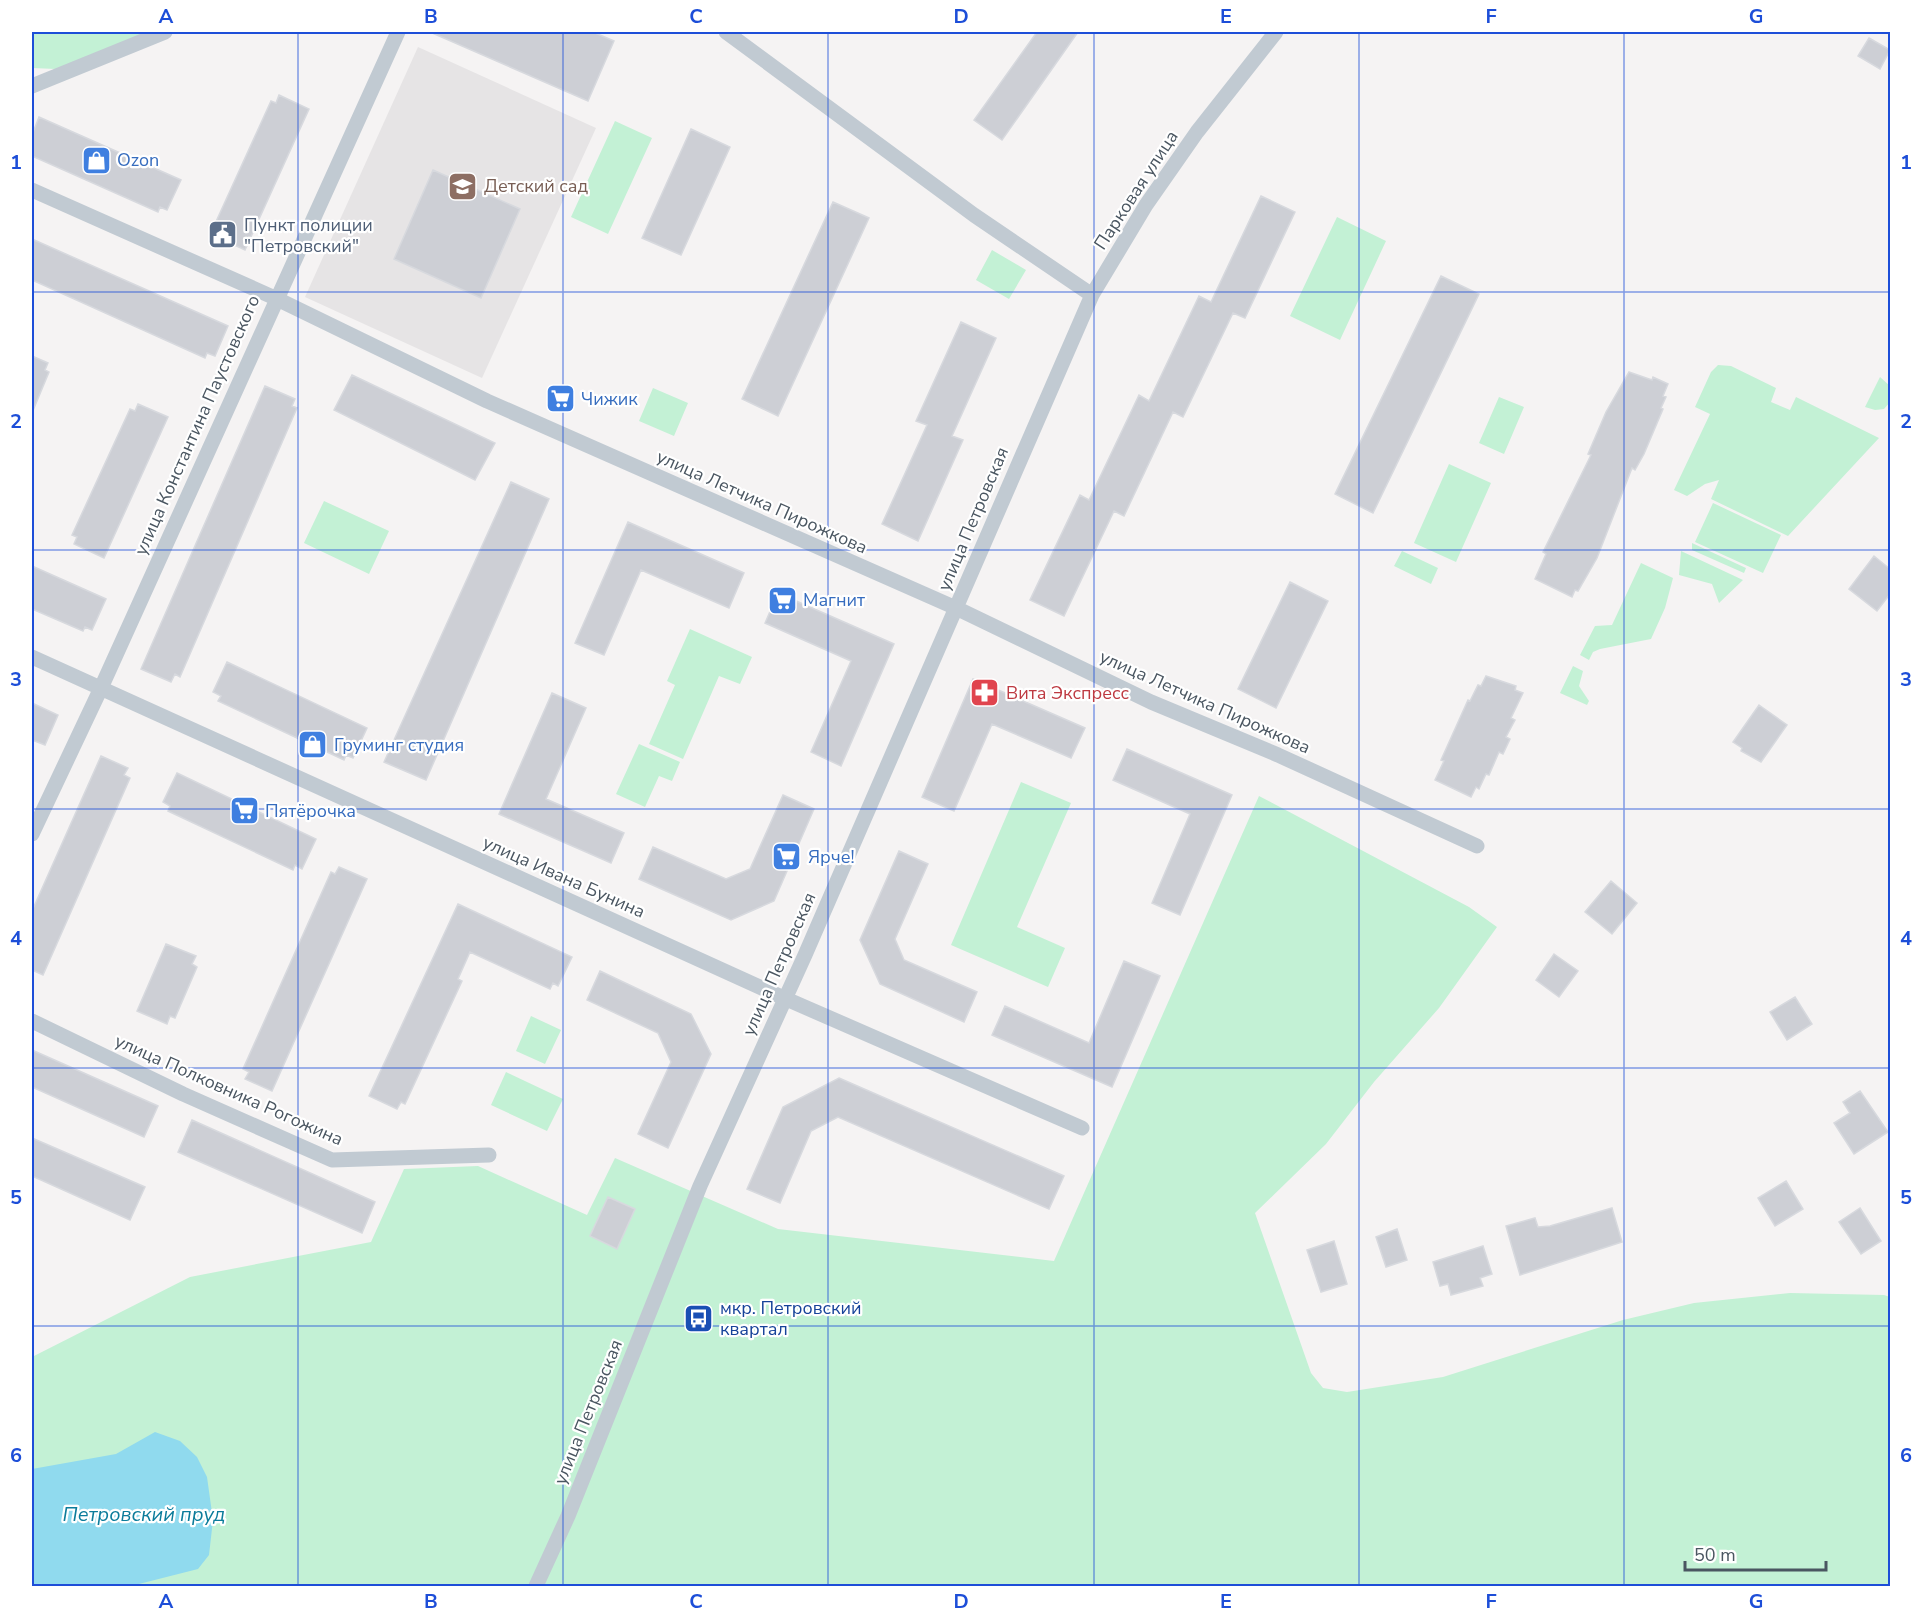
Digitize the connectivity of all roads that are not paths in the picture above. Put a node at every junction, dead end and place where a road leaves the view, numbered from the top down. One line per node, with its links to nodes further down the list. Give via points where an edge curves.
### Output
1 (165, 32): 5 (street)
2 (398, 32): 8 (street, улица Константина Паустовского)
3 (726, 32): 7 (street)
4 (1276, 32): 7 (street, Парковая улица, via 1197,132 1146,205)
5 (32, 86)
6 (32, 190): 8 (street, улица Летчика Пирожкова)
7 (1092, 295): 9 (street, улица Петровская)
8 (275, 298): 9 (street, улица Летчика Пирожкова, via 487,401); 11 (street, улица Константина Паустовского)
9 (956, 609): 13 (street, улица Летчика Пирожкова, via 1151,702); 14 (street, улица Петровская)
10 (32, 657): 11 (street, улица Ивана Бунина)
11 (101, 688): 12 (street, улица Константина Паустовского); 14 (street, улица Ивана Бунина)
12 (32, 834)
13 (1478, 846)
14 (784, 998): 16 (street, улица Ивана Бунина); 18 (street, улица Петровская, via 700,1186)
15 (32, 1021): 17 (street, улица Полковника Рогожина, via 332,1160)
16 (1082, 1128)
17 (489, 1155)
18 (536, 1587)

